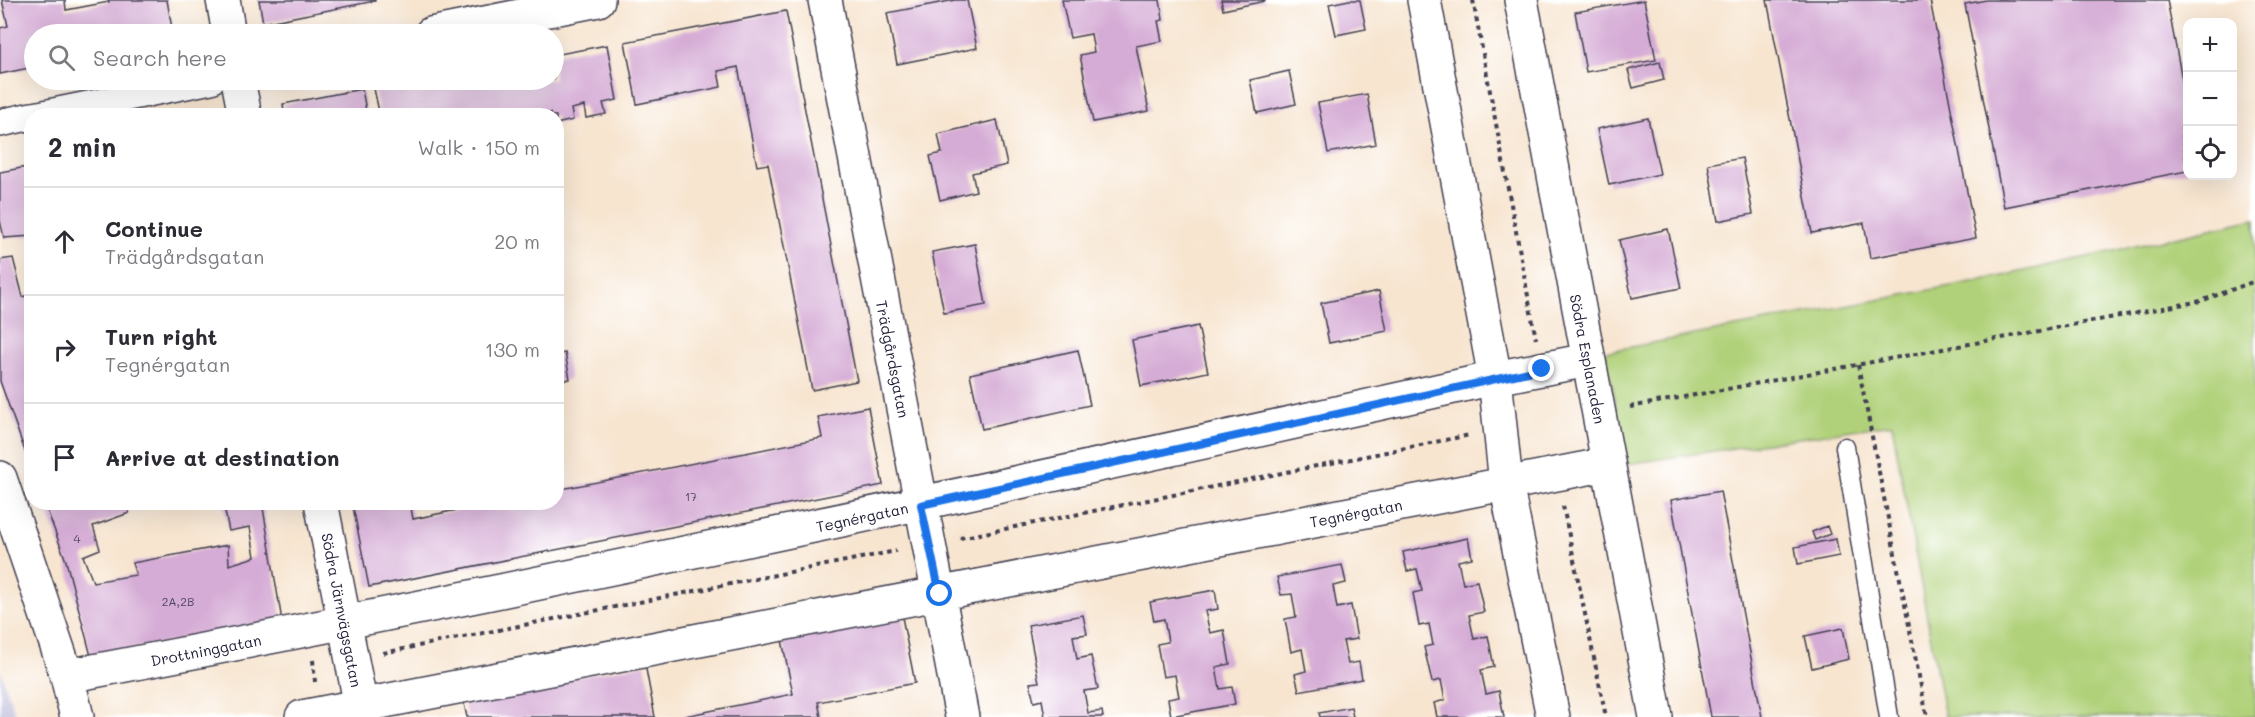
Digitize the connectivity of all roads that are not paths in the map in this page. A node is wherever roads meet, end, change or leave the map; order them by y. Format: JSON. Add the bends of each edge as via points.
{"nodes":[{"id":1,"x":223,"y":0,"type":"edge"},
{"id":2,"x":598,"y":0,"type":"edge"},
{"id":3,"x":825,"y":0,"type":"edge"},
{"id":4,"x":1424,"y":0,"type":"edge"},
{"id":5,"x":1521,"y":0,"type":"edge"},
{"id":6,"x":228,"y":24,"type":"edge"},
{"id":7,"x":480,"y":24,"type":"edge"},
{"id":8,"x":159,"y":90,"type":"edge"},
{"id":9,"x":240,"y":90,"type":"edge"},
{"id":10,"x":72,"y":108,"type":"edge"},
{"id":11,"x":243,"y":108,"type":"edge"},
{"id":12,"x":24,"y":118,"type":"edge"},
{"id":13,"x":0,"y":123,"type":"edge"},
{"id":14,"x":1588,"y":360,"type":"junction"},
{"id":15,"x":1495,"y":378,"type":"junction"},
{"id":16,"x":1845,"y":447,"type":"dead end"},
{"id":17,"x":1608,"y":464,"type":"junction"},
{"id":18,"x":0,"y":478,"type":"edge"},
{"id":19,"x":1506,"y":484,"type":"junction"},
{"id":20,"x":921,"y":505,"type":"junction"},
{"id":21,"x":323,"y":510,"type":"edge"},
{"id":22,"x":940,"y":594,"type":"junction"},
{"id":23,"x":345,"y":622,"type":"junction"},
{"id":24,"x":67,"y":676,"type":"junction"},
{"id":25,"x":362,"y":711,"type":"edge"},
{"id":26,"x":77,"y":717,"type":"edge"},
{"id":27,"x":303,"y":717,"type":"edge"},
{"id":28,"x":962,"y":717,"type":"edge"},
{"id":29,"x":1553,"y":717,"type":"edge"},
{"id":30,"x":1656,"y":717,"type":"edge"},
{"id":31,"x":1889,"y":717,"type":"edge"}],
"edges":[{"from":1,"to":6,"type":"street"},
{"from":2,"to":7,"type":"street"},
{"from":3,"to":20,"type":"street","name":"Trädgårdsgatan"},
{"from":4,"to":15,"type":"street"},
{"from":5,"to":14,"type":"street","name":"Södra Esplanaden"},
{"from":8,"to":10,"type":"street"},
{"from":9,"to":11,"type":"street"},
{"from":12,"to":13,"type":"street"},
{"from":14,"to":15,"type":"street","name":"Tegnérgatan"},
{"from":14,"to":17,"type":"street","name":"Södra Esplanaden"},
{"from":15,"to":19,"type":"street"},
{"from":15,"to":20,"type":"street","name":"Tegnérgatan"},
{"from":16,"to":31,"type":"lane"},
{"from":17,"to":19,"type":"street","name":"Tegnérgatan"},
{"from":17,"to":30,"type":"street","name":"Södra Esplanaden"},
{"from":18,"to":24,"type":"street"},
{"from":19,"to":22,"type":"street","name":"Tegnérgatan"},
{"from":19,"to":29,"type":"street"},
{"from":20,"to":22,"type":"street","name":"Trädgårdsgatan"},
{"from":20,"to":23,"type":"street","name":"Tegnérgatan"},
{"from":21,"to":23,"type":"street","name":"Södra Järnvägsgatan"},
{"from":22,"to":25,"type":"street","name":"Tegnérgatan"},
{"from":22,"to":28,"type":"street","name":"Trädgårdsgatan"},
{"from":23,"to":24,"type":"street","name":"Drottninggatan"},
{"from":23,"to":25,"type":"street","name":"Södra Järnvägsgatan"},
{"from":24,"to":26,"type":"street"},
{"from":25,"to":27,"type":"street"}]}
